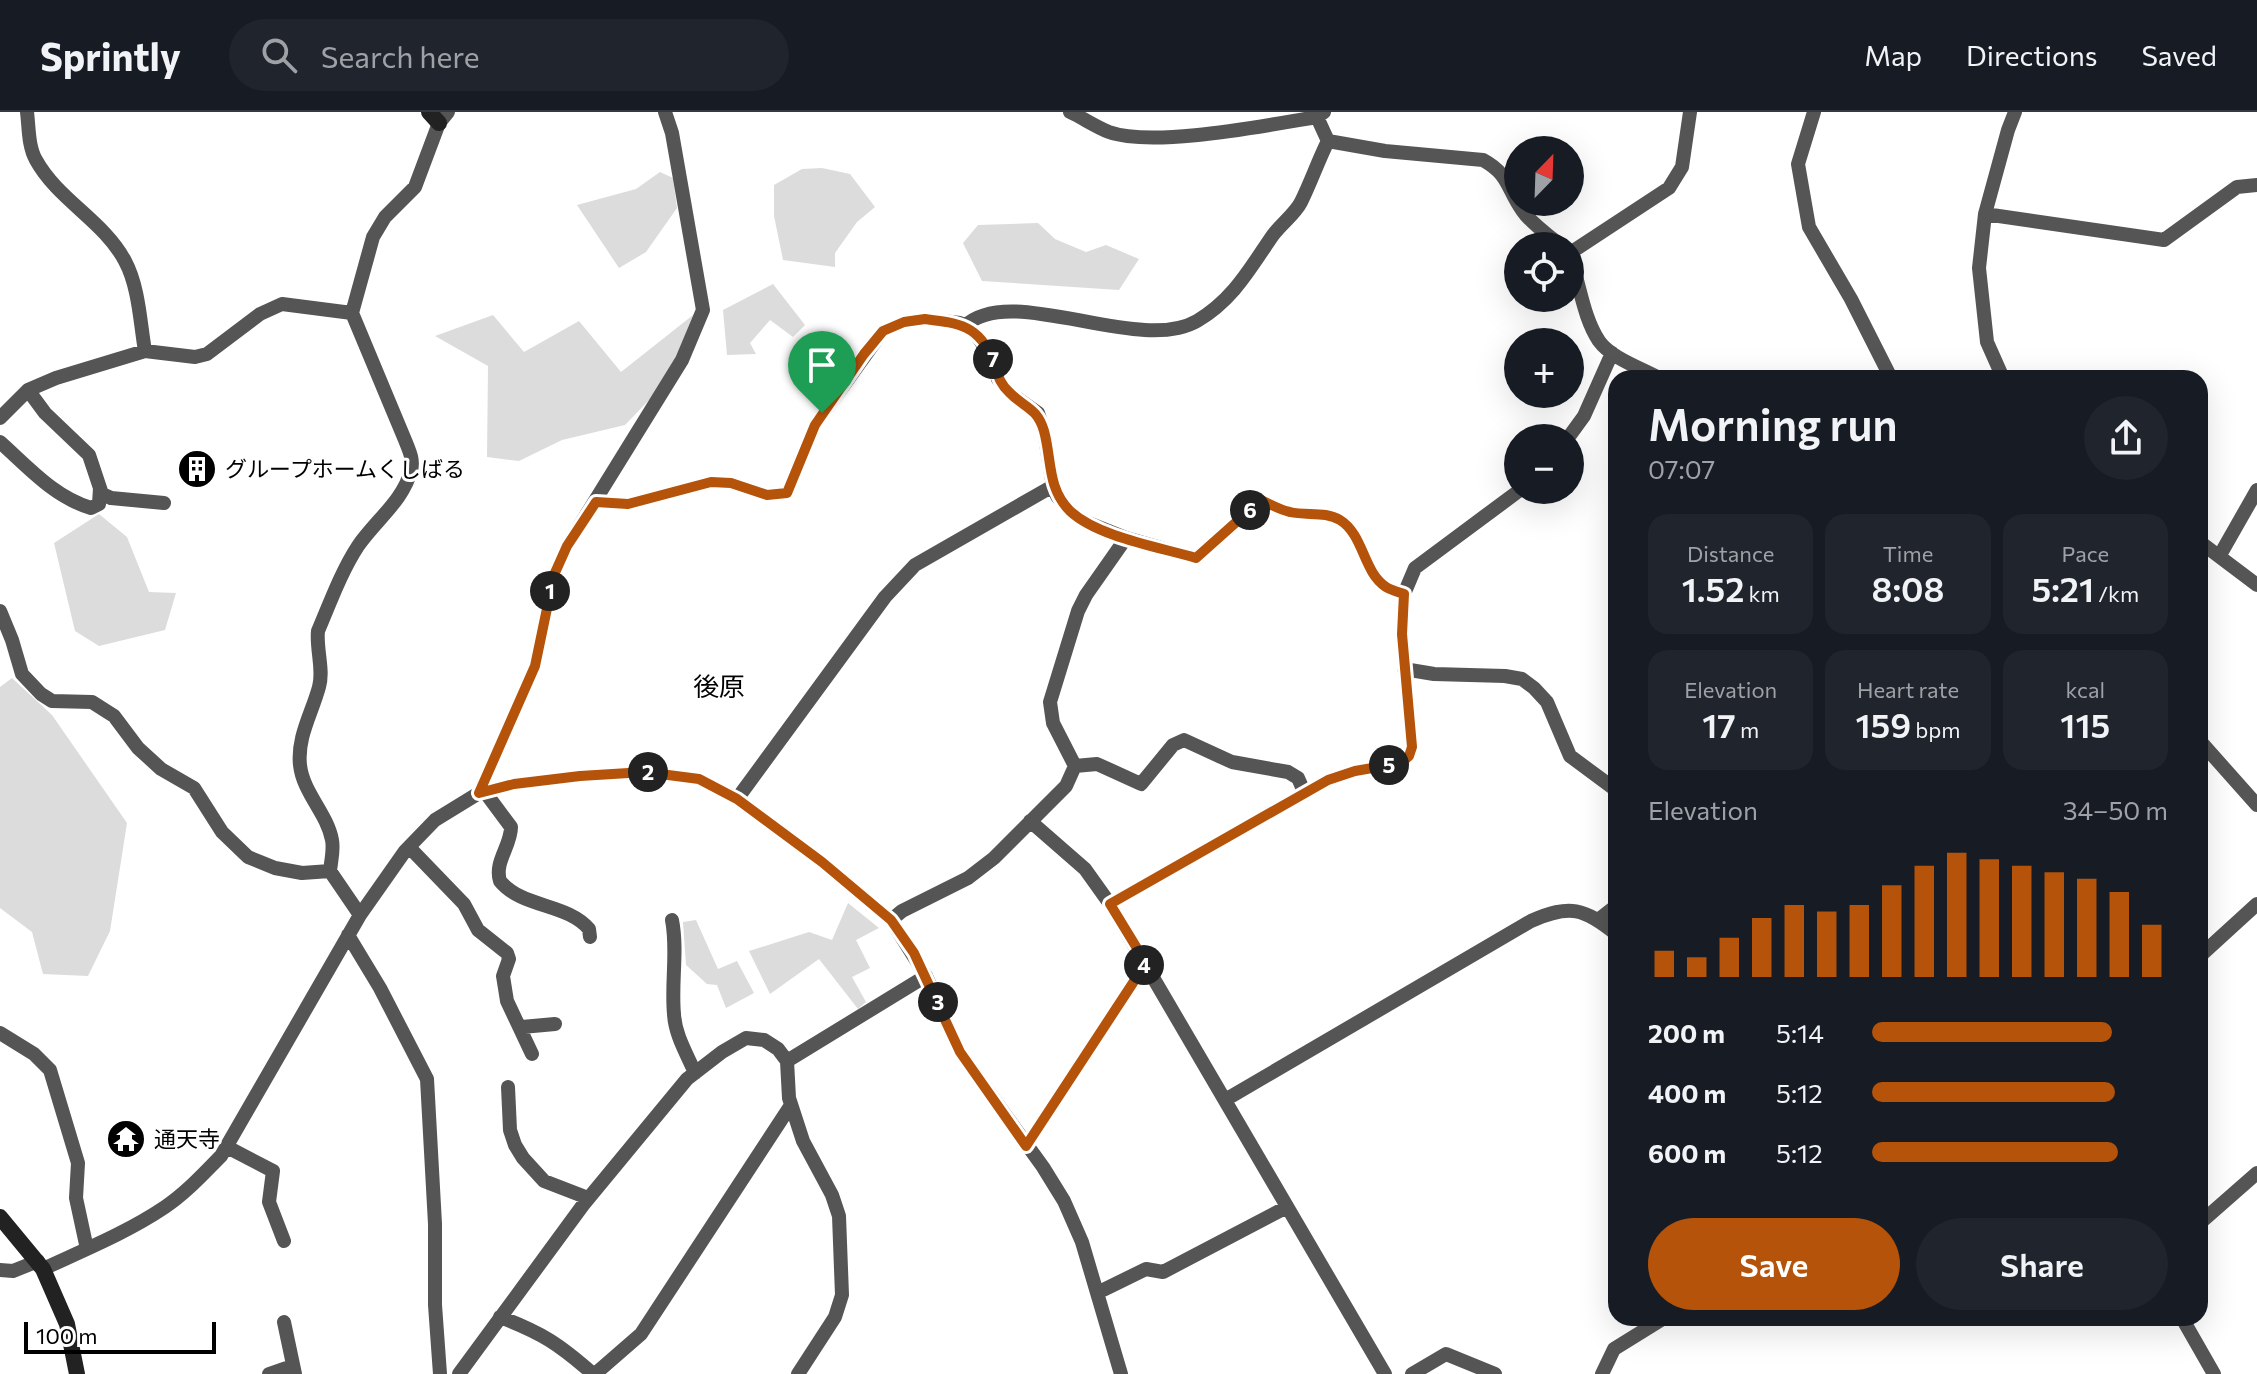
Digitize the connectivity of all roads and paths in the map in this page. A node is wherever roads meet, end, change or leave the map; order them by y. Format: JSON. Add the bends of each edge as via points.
{"nodes":[{"id":1,"x":27,"y":112,"type":"edge"},
{"id":2,"x":665,"y":112,"type":"edge"},
{"id":3,"x":1070,"y":112,"type":"edge"},
{"id":4,"x":1690,"y":112,"type":"edge"},
{"id":5,"x":1814,"y":112,"type":"edge"},
{"id":6,"x":2015,"y":112,"type":"edge"},
{"id":7,"x":1321,"y":114,"type":"edge"},
{"id":8,"x":439,"y":116,"type":"edge"},
{"id":9,"x":1328,"y":141,"type":"junction"},
{"id":10,"x":2257,"y":185,"type":"edge"},
{"id":11,"x":1985,"y":214,"type":"junction"},
{"id":12,"x":1544,"y":232,"type":"edge"},
{"id":13,"x":1584,"y":246,"type":"edge"},
{"id":14,"x":1584,"y":304,"type":"edge"},
{"id":15,"x":352,"y":313,"type":"junction"},
{"id":16,"x":965,"y":326,"type":"junction"},
{"id":17,"x":145,"y":351,"type":"junction"},
{"id":18,"x":1612,"y":353,"type":"junction"},
{"id":19,"x":1644,"y":370,"type":"edge"},
{"id":20,"x":1887,"y":370,"type":"edge"},
{"id":21,"x":1999,"y":370,"type":"edge"},
{"id":22,"x":28,"y":390,"type":"junction"},
{"id":23,"x":0,"y":418,"type":"edge"},
{"id":24,"x":1578,"y":424,"type":"edge"},
{"id":25,"x":0,"y":442,"type":"edge"},
{"id":26,"x":1053,"y":486,"type":"junction"},
{"id":27,"x":100,"y":488,"type":"junction"},
{"id":28,"x":2257,"y":490,"type":"edge"},
{"id":29,"x":596,"y":502,"type":"junction"},
{"id":30,"x":1504,"y":502,"type":"edge"},
{"id":31,"x":164,"y":503,"type":"dead end"},
{"id":32,"x":1126,"y":538,"type":"junction"},
{"id":33,"x":2208,"y":547,"type":"edge"},
{"id":34,"x":2220,"y":555,"type":"junction"},
{"id":35,"x":2257,"y":585,"type":"edge"},
{"id":36,"x":1404,"y":594,"type":"junction"},
{"id":37,"x":0,"y":611,"type":"edge"},
{"id":38,"x":1404,"y":669,"type":"junction"},
{"id":39,"x":2208,"y":750,"type":"edge"},
{"id":40,"x":1075,"y":766,"type":"junction"},
{"id":41,"x":1608,"y":784,"type":"edge"},
{"id":42,"x":482,"y":793,"type":"junction"},
{"id":43,"x":1305,"y":794,"type":"junction"},
{"id":44,"x":737,"y":799,"type":"junction"},
{"id":45,"x":2257,"y":805,"type":"edge"},
{"id":46,"x":1030,"y":821,"type":"junction"},
{"id":47,"x":409,"y":847,"type":"junction"},
{"id":48,"x":330,"y":871,"type":"junction"},
{"id":49,"x":1110,"y":904,"type":"junction"},
{"id":50,"x":2257,"y":904,"type":"edge"},
{"id":51,"x":1608,"y":912,"type":"edge"},
{"id":52,"x":360,"y":915,"type":"junction"},
{"id":53,"x":672,"y":920,"type":"dead end"},
{"id":54,"x":891,"y":920,"type":"junction"},
{"id":55,"x":1598,"y":920,"type":"junction"},
{"id":56,"x":1608,"y":928,"type":"edge"},
{"id":57,"x":348,"y":935,"type":"junction"},
{"id":58,"x":590,"y":937,"type":"dead end"},
{"id":59,"x":2208,"y":949,"type":"edge"},
{"id":60,"x":1146,"y":963,"type":"junction"},
{"id":61,"x":926,"y":976,"type":"junction"},
{"id":62,"x":555,"y":1024,"type":"dead end"},
{"id":63,"x":522,"y":1027,"type":"junction"},
{"id":64,"x":0,"y":1033,"type":"edge"},
{"id":65,"x":532,"y":1054,"type":"dead end"},
{"id":66,"x":787,"y":1061,"type":"junction"},
{"id":67,"x":695,"y":1073,"type":"junction"},
{"id":68,"x":508,"y":1087,"type":"dead end"},
{"id":69,"x":1225,"y":1100,"type":"junction"},
{"id":70,"x":791,"y":1105,"type":"junction"},
{"id":71,"x":1026,"y":1146,"type":"junction"},
{"id":72,"x":227,"y":1147,"type":"junction"},
{"id":73,"x":2257,"y":1173,"type":"edge"},
{"id":74,"x":588,"y":1198,"type":"junction"},
{"id":75,"x":1287,"y":1207,"type":"junction"},
{"id":76,"x":2208,"y":1216,"type":"edge"},
{"id":77,"x":0,"y":1217,"type":"edge"},
{"id":78,"x":284,"y":1241,"type":"dead end"},
{"id":79,"x":87,"y":1249,"type":"junction"},
{"id":80,"x":41,"y":1265,"type":"junction"},
{"id":81,"x":0,"y":1270,"type":"edge"},
{"id":82,"x":1097,"y":1293,"type":"junction"},
{"id":83,"x":500,"y":1317,"type":"junction"},
{"id":84,"x":284,"y":1322,"type":"dead end"},
{"id":85,"x":1651,"y":1326,"type":"edge"},
{"id":86,"x":2187,"y":1326,"type":"edge"},
{"id":87,"x":293,"y":1370,"type":"edge"},
{"id":88,"x":77,"y":1374,"type":"edge"},
{"id":89,"x":269,"y":1374,"type":"edge"},
{"id":90,"x":440,"y":1374,"type":"edge"},
{"id":91,"x":459,"y":1374,"type":"edge"},
{"id":92,"x":594,"y":1374,"type":"edge"},
{"id":93,"x":798,"y":1374,"type":"edge"},
{"id":94,"x":1121,"y":1374,"type":"edge"},
{"id":95,"x":1385,"y":1374,"type":"edge"},
{"id":96,"x":1412,"y":1374,"type":"edge"},
{"id":97,"x":1495,"y":1374,"type":"edge"},
{"id":98,"x":1602,"y":1374,"type":"edge"},
{"id":99,"x":2214,"y":1374,"type":"edge"}],
"edges":[{"from":1,"to":17,"type":"street","via":[[36,160],[125,261]]},
{"from":2,"to":29,"type":"street","via":[[703,310],[682,360]]},
{"from":3,"to":7,"type":"street","via":[[1110,133],[1152,138],[1247,129]]},
{"from":4,"to":13,"type":"street","via":[[1682,167],[1669,188]]},
{"from":5,"to":20,"type":"street","via":[[1798,164],[1809,227]]},
{"from":6,"to":11,"type":"street"},
{"from":7,"to":9,"type":"street"},
{"from":8,"to":15,"type":"street","via":[[415,187],[373,237]]},
{"from":9,"to":12,"type":"street","via":[[1483,160],[1507,179],[1521,209]]},
{"from":9,"to":16,"type":"street","via":[[1299,206],[1247,277],[1195,322],[1153,330],[1051,314],[996,313]]},
{"from":10,"to":11,"type":"street","via":[[2237,187],[2164,240]]},
{"from":11,"to":21,"type":"street","via":[[1979,268],[1987,342]]},
{"from":14,"to":18,"type":"street","via":[[1600,342]]},
{"from":15,"to":17,"type":"street","via":[[282,304],[207,354]]},
{"from":15,"to":48,"type":"street","via":[[412,470],[402,495],[357,549],[318,631],[320,686],[307,717],[300,766],[328,825],[333,844]]},
{"from":16,"to":26,"type":"street","via":[[993,359],[998,379],[1038,413]]},
{"from":16,"to":29,"type":"street","via":[[925,319],[883,331],[815,425],[787,493],[767,495],[711,482],[628,504]]},
{"from":17,"to":22,"type":"street"},
{"from":18,"to":19,"type":"street"},
{"from":18,"to":24,"type":"street"},
{"from":22,"to":23,"type":"street"},
{"from":22,"to":27,"type":"street","via":[[89,455]]},
{"from":25,"to":27,"type":"street","via":[[73,503],[91,508],[99,504]]},
{"from":26,"to":32,"type":"street","via":[[1072,513]]},
{"from":26,"to":44,"type":"street","via":[[915,565],[885,597]]},
{"from":27,"to":31,"type":"street","via":[[111,498]]},
{"from":28,"to":34,"type":"street"},
{"from":29,"to":42,"type":"street","via":[[554,575],[535,666]]},
{"from":30,"to":36,"type":"street","via":[[1415,568]]},
{"from":32,"to":36,"type":"street","via":[[1196,558],[1261,500],[1289,512],[1338,518],[1359,543],[1374,575]]},
{"from":32,"to":40,"type":"street","via":[[1078,611],[1050,702],[1053,723]]},
{"from":33,"to":34,"type":"street"},
{"from":34,"to":35,"type":"street"},
{"from":36,"to":38,"type":"street"},
{"from":37,"to":48,"type":"street","via":[[22,674],[41,694],[52,701],[92,702],[114,716],[161,769],[194,788],[222,832],[248,857],[302,873]]},
{"from":38,"to":41,"type":"street","via":[[1522,679],[1547,702],[1570,756]]},
{"from":38,"to":43,"type":"street","via":[[1409,756],[1401,763],[1328,780]]},
{"from":39,"to":45,"type":"street"},
{"from":40,"to":43,"type":"street","via":[[1097,764],[1141,784],[1173,745],[1184,740],[1232,762],[1288,772],[1298,778]]},
{"from":40,"to":46,"type":"street","via":[[1066,786]]},
{"from":42,"to":44,"type":"street","via":[[567,777],[645,772],[699,779]]},
{"from":42,"to":47,"type":"street","via":[[435,820]]},
{"from":42,"to":58,"type":"street","via":[[511,827],[499,865],[500,881],[516,894],[574,917],[589,929]]},
{"from":43,"to":49,"type":"street"},
{"from":44,"to":54,"type":"street"},
{"from":46,"to":49,"type":"street","via":[[1085,869]]},
{"from":46,"to":54,"type":"street","via":[[968,878]]},
{"from":47,"to":52,"type":"street"},
{"from":47,"to":63,"type":"street","via":[[464,904],[478,930],[507,953],[507,1001]]},
{"from":48,"to":52,"type":"street"},
{"from":49,"to":60,"type":"street"},
{"from":50,"to":59,"type":"street"},
{"from":51,"to":55,"type":"street"},
{"from":52,"to":57,"type":"street"},
{"from":53,"to":67,"type":"street","via":[[674,1016]]},
{"from":54,"to":61,"type":"street"},
{"from":55,"to":56,"type":"street"},
{"from":55,"to":69,"type":"street","via":[[1576,910],[1554,910],[1531,921]]},
{"from":57,"to":72,"type":"street"},
{"from":57,"to":90,"type":"street","via":[[427,1079]]},
{"from":60,"to":69,"type":"street"},
{"from":60,"to":71,"type":"street"},
{"from":61,"to":66,"type":"street"},
{"from":61,"to":71,"type":"street","via":[[960,1052]]},
{"from":62,"to":63,"type":"street"},
{"from":63,"to":65,"type":"street"},
{"from":64,"to":79,"type":"street","via":[[50,1070],[78,1163],[76,1198]]},
{"from":66,"to":67,"type":"street","via":[[764,1040],[746,1038]]},
{"from":66,"to":70,"type":"street"},
{"from":67,"to":74,"type":"street"},
{"from":68,"to":74,"type":"street","via":[[510,1130],[523,1158],[544,1181]]},
{"from":69,"to":75,"type":"street"},
{"from":70,"to":92,"type":"street","via":[[641,1334]]},
{"from":70,"to":93,"type":"street","via":[[839,1216],[842,1295],[835,1317]]},
{"from":71,"to":82,"type":"street","via":[[1064,1201]]},
{"from":72,"to":78,"type":"street","via":[[273,1171],[269,1202]]},
{"from":72,"to":79,"type":"street","via":[[200,1179],[165,1207]]},
{"from":73,"to":76,"type":"street"},
{"from":74,"to":83,"type":"street"},
{"from":75,"to":82,"type":"street","via":[[1163,1272],[1146,1269]]},
{"from":75,"to":95,"type":"street"},
{"from":77,"to":80,"type":"main road"},
{"from":79,"to":80,"type":"street"},
{"from":80,"to":81,"type":"street"},
{"from":80,"to":88,"type":"main road","via":[[65,1318]]},
{"from":82,"to":94,"type":"street"},
{"from":83,"to":91,"type":"street"},
{"from":83,"to":92,"type":"street","via":[[560,1345]]},
{"from":84,"to":87,"type":"street"},
{"from":85,"to":98,"type":"street","via":[[1614,1349]]},
{"from":86,"to":99,"type":"street"},
{"from":87,"to":89,"type":"street"},
{"from":96,"to":97,"type":"street","via":[[1446,1354]]}]}
